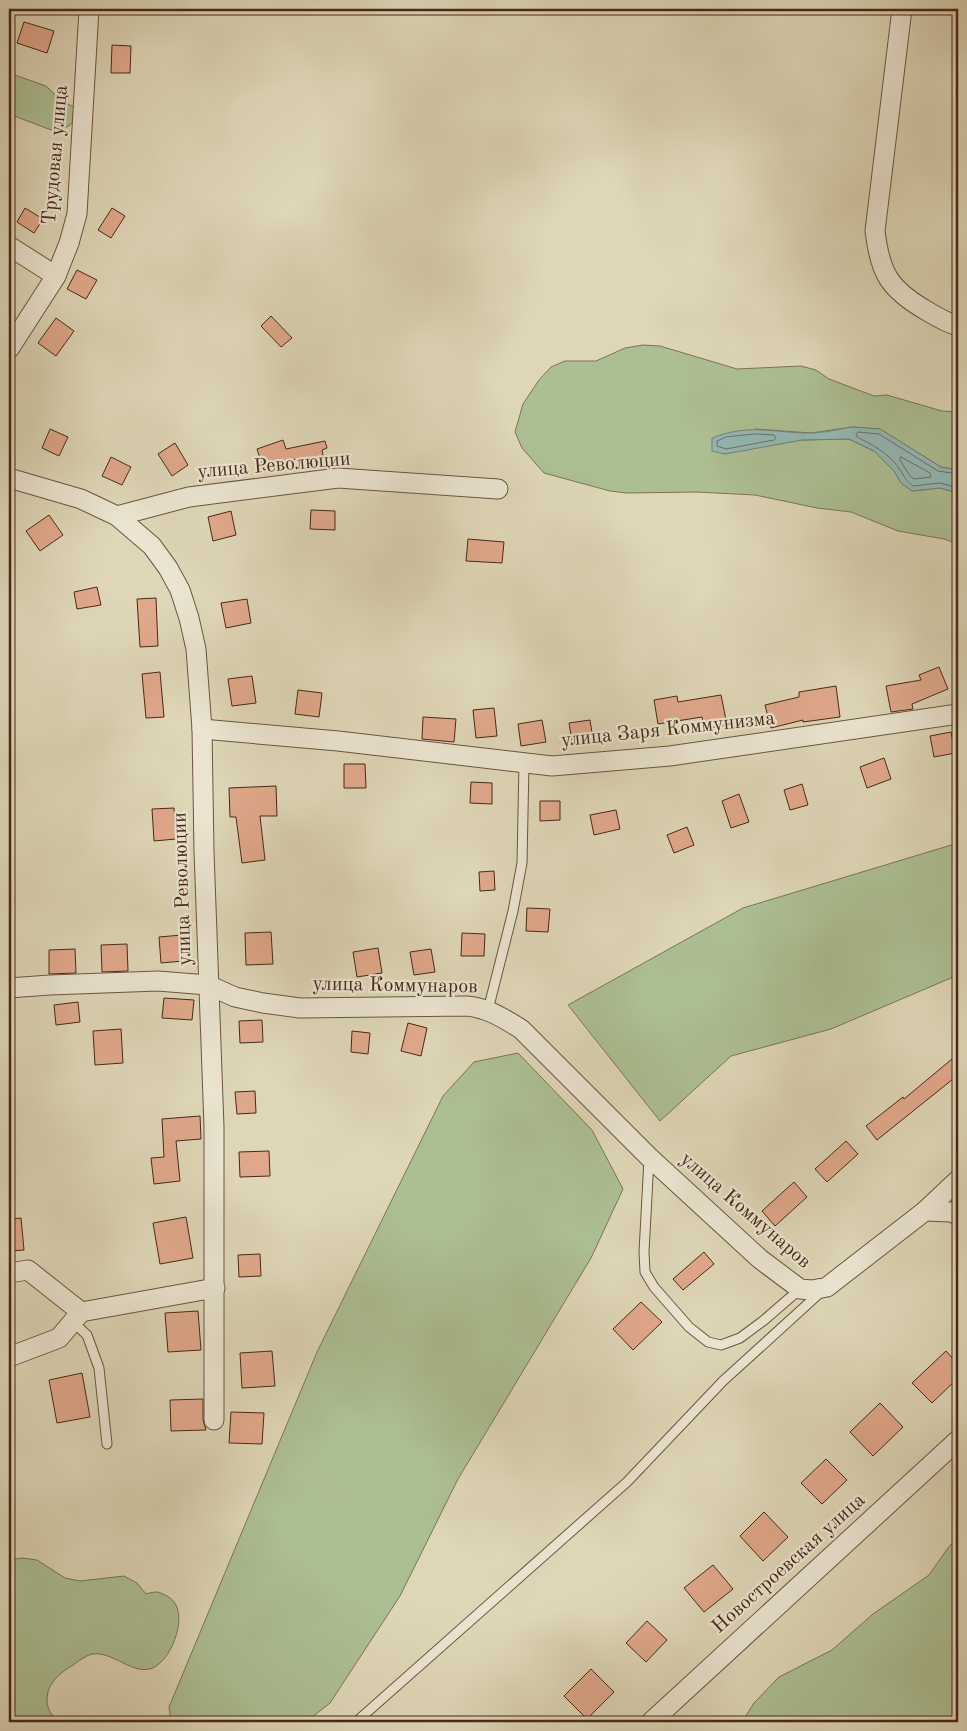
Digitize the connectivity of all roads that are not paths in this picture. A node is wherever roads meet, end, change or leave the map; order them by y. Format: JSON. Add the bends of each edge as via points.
{"nodes":[{"id":1,"x":89,"y":9,"type":"edge"},
{"id":2,"x":902,"y":9,"type":"edge"},
{"id":3,"x":9,"y":246,"type":"edge"},
{"id":4,"x":56,"y":276,"type":"junction"},
{"id":5,"x":958,"y":326,"type":"edge"},
{"id":6,"x":9,"y":349,"type":"edge"},
{"id":7,"x":9,"y":478,"type":"edge"},
{"id":8,"x":498,"y":489,"type":"dead end"},
{"id":9,"x":117,"y":516,"type":"junction"},
{"id":10,"x":958,"y":714,"type":"edge"},
{"id":11,"x":202,"y":729,"type":"junction"},
{"id":12,"x":524,"y":763,"type":"junction"},
{"id":13,"x":208,"y":985,"type":"junction"},
{"id":14,"x":9,"y":988,"type":"edge"},
{"id":15,"x":488,"y":1010,"type":"junction"},
{"id":16,"x":649,"y":1156,"type":"junction"},
{"id":17,"x":958,"y":1180,"type":"edge"},
{"id":18,"x":924,"y":1211,"type":"junction"},
{"id":19,"x":958,"y":1215,"type":"edge"},
{"id":20,"x":9,"y":1272,"type":"edge"},
{"id":21,"x":827,"y":1287,"type":"junction"},
{"id":22,"x":215,"y":1288,"type":"junction"},
{"id":23,"x":800,"y":1289,"type":"junction"},
{"id":24,"x":77,"y":1317,"type":"junction"},
{"id":25,"x":9,"y":1357,"type":"edge"},
{"id":26,"x":214,"y":1420,"type":"dead end"},
{"id":27,"x":958,"y":1440,"type":"edge"},
{"id":28,"x":107,"y":1444,"type":"dead end"},
{"id":29,"x":356,"y":1722,"type":"edge"},
{"id":30,"x":651,"y":1722,"type":"edge"}],
"edges":[{"from":1,"to":4,"type":"street","name":"Трудовая улица","via":[[77,214]]},
{"from":2,"to":5,"type":"street","via":[[875,230],[878,254],[885,274],[909,301]]},
{"from":3,"to":4,"type":"street"},
{"from":4,"to":6,"type":"street","name":"Трудовая улица"},
{"from":7,"to":9,"type":"street","name":"улица Революции","via":[[81,499]]},
{"from":8,"to":9,"type":"street","name":"улица Революции","via":[[338,478],[189,496]]},
{"from":9,"to":11,"type":"street","name":"улица Революции","via":[[152,546],[180,590],[196,649]]},
{"from":10,"to":12,"type":"street","name":"улица Заря Коммунизма","via":[[670,756],[552,766]]},
{"from":11,"to":12,"type":"street","name":"улица Заря Коммунизма"},
{"from":11,"to":13,"type":"street","name":"улица Революции"},
{"from":12,"to":15,"type":"lane","via":[[522,863]]},
{"from":13,"to":14,"type":"street","name":"улица Коммунаров","via":[[158,981]]},
{"from":13,"to":15,"type":"street","name":"улица Коммунаров","via":[[235,997],[300,1008],[467,1006]]},
{"from":13,"to":22,"type":"street","name":"улица Революции","via":[[214,1127]]},
{"from":15,"to":16,"type":"street","name":"улица Коммунаров","via":[[521,1029]]},
{"from":16,"to":23,"type":"street","name":"улица Коммунаров","via":[[760,1259]]},
{"from":16,"to":23,"type":"lane","via":[[645,1272],[689,1327],[708,1342],[721,1345],[740,1338]]},
{"from":17,"to":18,"type":"street"},
{"from":18,"to":19,"type":"street"},
{"from":18,"to":21,"type":"street"},
{"from":20,"to":24,"type":"street","via":[[28,1270]]},
{"from":21,"to":23,"type":"street","name":"улица Коммунаров"},
{"from":21,"to":29,"type":"lane","via":[[723,1381],[627,1482]]},
{"from":22,"to":24,"type":"street"},
{"from":22,"to":26,"type":"street","name":"улица Революции"},
{"from":24,"to":25,"type":"street","via":[[59,1338]]},
{"from":24,"to":28,"type":"lane","via":[[99,1368]]},
{"from":27,"to":30,"type":"street","name":"Новостроевская улица"}]}
